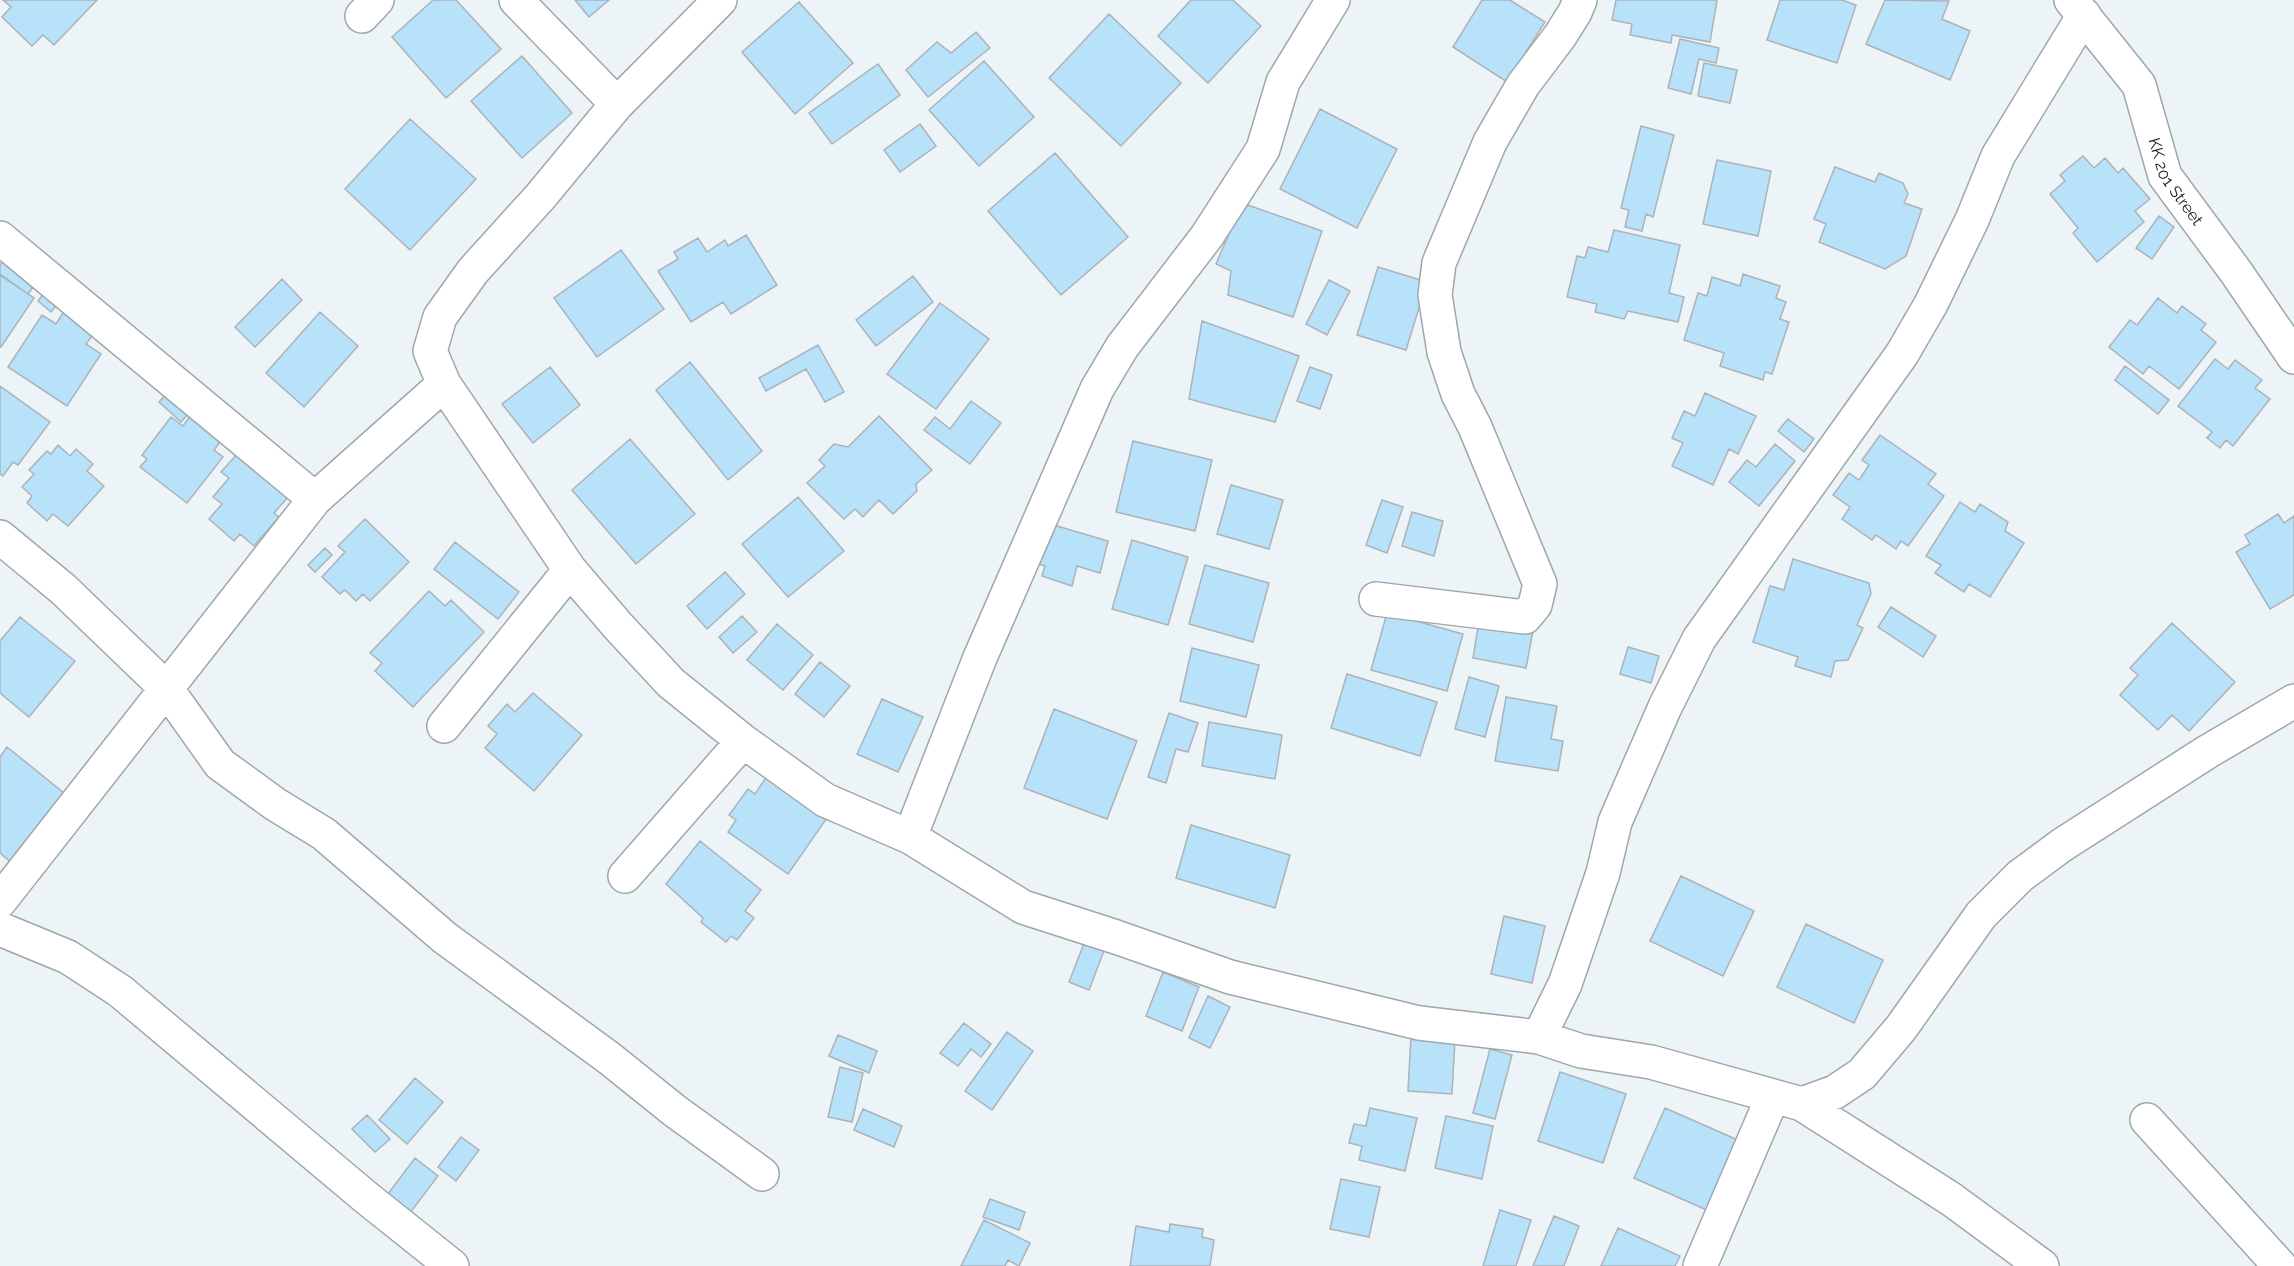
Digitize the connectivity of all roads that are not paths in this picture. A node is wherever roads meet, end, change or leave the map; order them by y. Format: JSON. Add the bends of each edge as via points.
{"nodes":[{"id":1,"x":516,"y":0,"type":"edge"},
{"id":2,"x":1333,"y":0,"type":"edge"},
{"id":3,"x":1580,"y":0,"type":"edge"},
{"id":4,"x":716,"y":2,"type":"edge"},
{"id":5,"x":2078,"y":7,"type":"edge"},
{"id":6,"x":617,"y":104,"type":"junction"},
{"id":7,"x":0,"y":238,"type":"edge"},
{"id":8,"x":2294,"y":357,"type":"edge"},
{"id":9,"x":444,"y":384,"type":"junction"},
{"id":10,"x":315,"y":499,"type":"junction"},
{"id":11,"x":0,"y":537,"type":"edge"},
{"id":12,"x":570,"y":570,"type":"junction"},
{"id":13,"x":1376,"y":599,"type":"dead end"},
{"id":14,"x":166,"y":688,"type":"junction"},
{"id":15,"x":2294,"y":701,"type":"edge"},
{"id":16,"x":444,"y":726,"type":"dead end"},
{"id":17,"x":743,"y":741,"type":"junction"},
{"id":18,"x":910,"y":837,"type":"junction"},
{"id":19,"x":625,"y":876,"type":"dead end"},
{"id":20,"x":1,"y":897,"type":"edge"},
{"id":21,"x":0,"y":929,"type":"edge"},
{"id":22,"x":1539,"y":1037,"type":"junction"},
{"id":23,"x":1787,"y":1100,"type":"junction"},
{"id":24,"x":2147,"y":1120,"type":"dead end"},
{"id":25,"x":762,"y":1174,"type":"dead end"},
{"id":26,"x":452,"y":1266,"type":"edge"},
{"id":27,"x":1700,"y":1266,"type":"edge"},
{"id":28,"x":2042,"y":1266,"type":"edge"},
{"id":29,"x":2280,"y":1266,"type":"edge"}],
"edges":[{"from":1,"to":6,"type":"street"},
{"from":2,"to":18,"type":"street","via":[[1283,82],[1263,149],[1207,236],[1122,347],[1097,389],[979,660]]},
{"from":3,"to":13,"type":"street","via":[[1490,142],[1439,263],[1435,295],[1444,352],[1458,394],[1540,585],[1535,605],[1526,617]]},
{"from":4,"to":6,"type":"street"},
{"from":5,"to":8,"type":"street","name":"KK 201 Street","via":[[2139,85],[2166,176]]},
{"from":5,"to":22,"type":"street","via":[[1998,156],[1972,220],[1902,354],[1699,639],[1615,822],[1603,873],[1565,984]]},
{"from":6,"to":9,"type":"street","via":[[473,270],[440,317],[430,351]]},
{"from":7,"to":10,"type":"street"},
{"from":9,"to":10,"type":"street"},
{"from":9,"to":12,"type":"street"},
{"from":10,"to":14,"type":"street"},
{"from":11,"to":14,"type":"street","via":[[63,589]]},
{"from":12,"to":16,"type":"street"},
{"from":12,"to":17,"type":"street","via":[[671,683]]},
{"from":14,"to":20,"type":"street"},
{"from":14,"to":25,"type":"street","via":[[220,764],[324,834],[445,938]]},
{"from":15,"to":23,"type":"street","via":[[2207,752],[2020,876],[1981,915],[1901,1028],[1862,1074],[1835,1092]]},
{"from":17,"to":18,"type":"street","via":[[825,800]]},
{"from":17,"to":19,"type":"street"},
{"from":18,"to":22,"type":"street","via":[[1023,907],[1230,977],[1419,1023]]},
{"from":21,"to":26,"type":"street","via":[[68,957],[120,991]]},
{"from":22,"to":23,"type":"street","via":[[1581,1051],[1651,1062]]},
{"from":23,"to":27,"type":"street"},
{"from":23,"to":28,"type":"street","via":[[1951,1199]]},
{"from":24,"to":29,"type":"street"}]}
